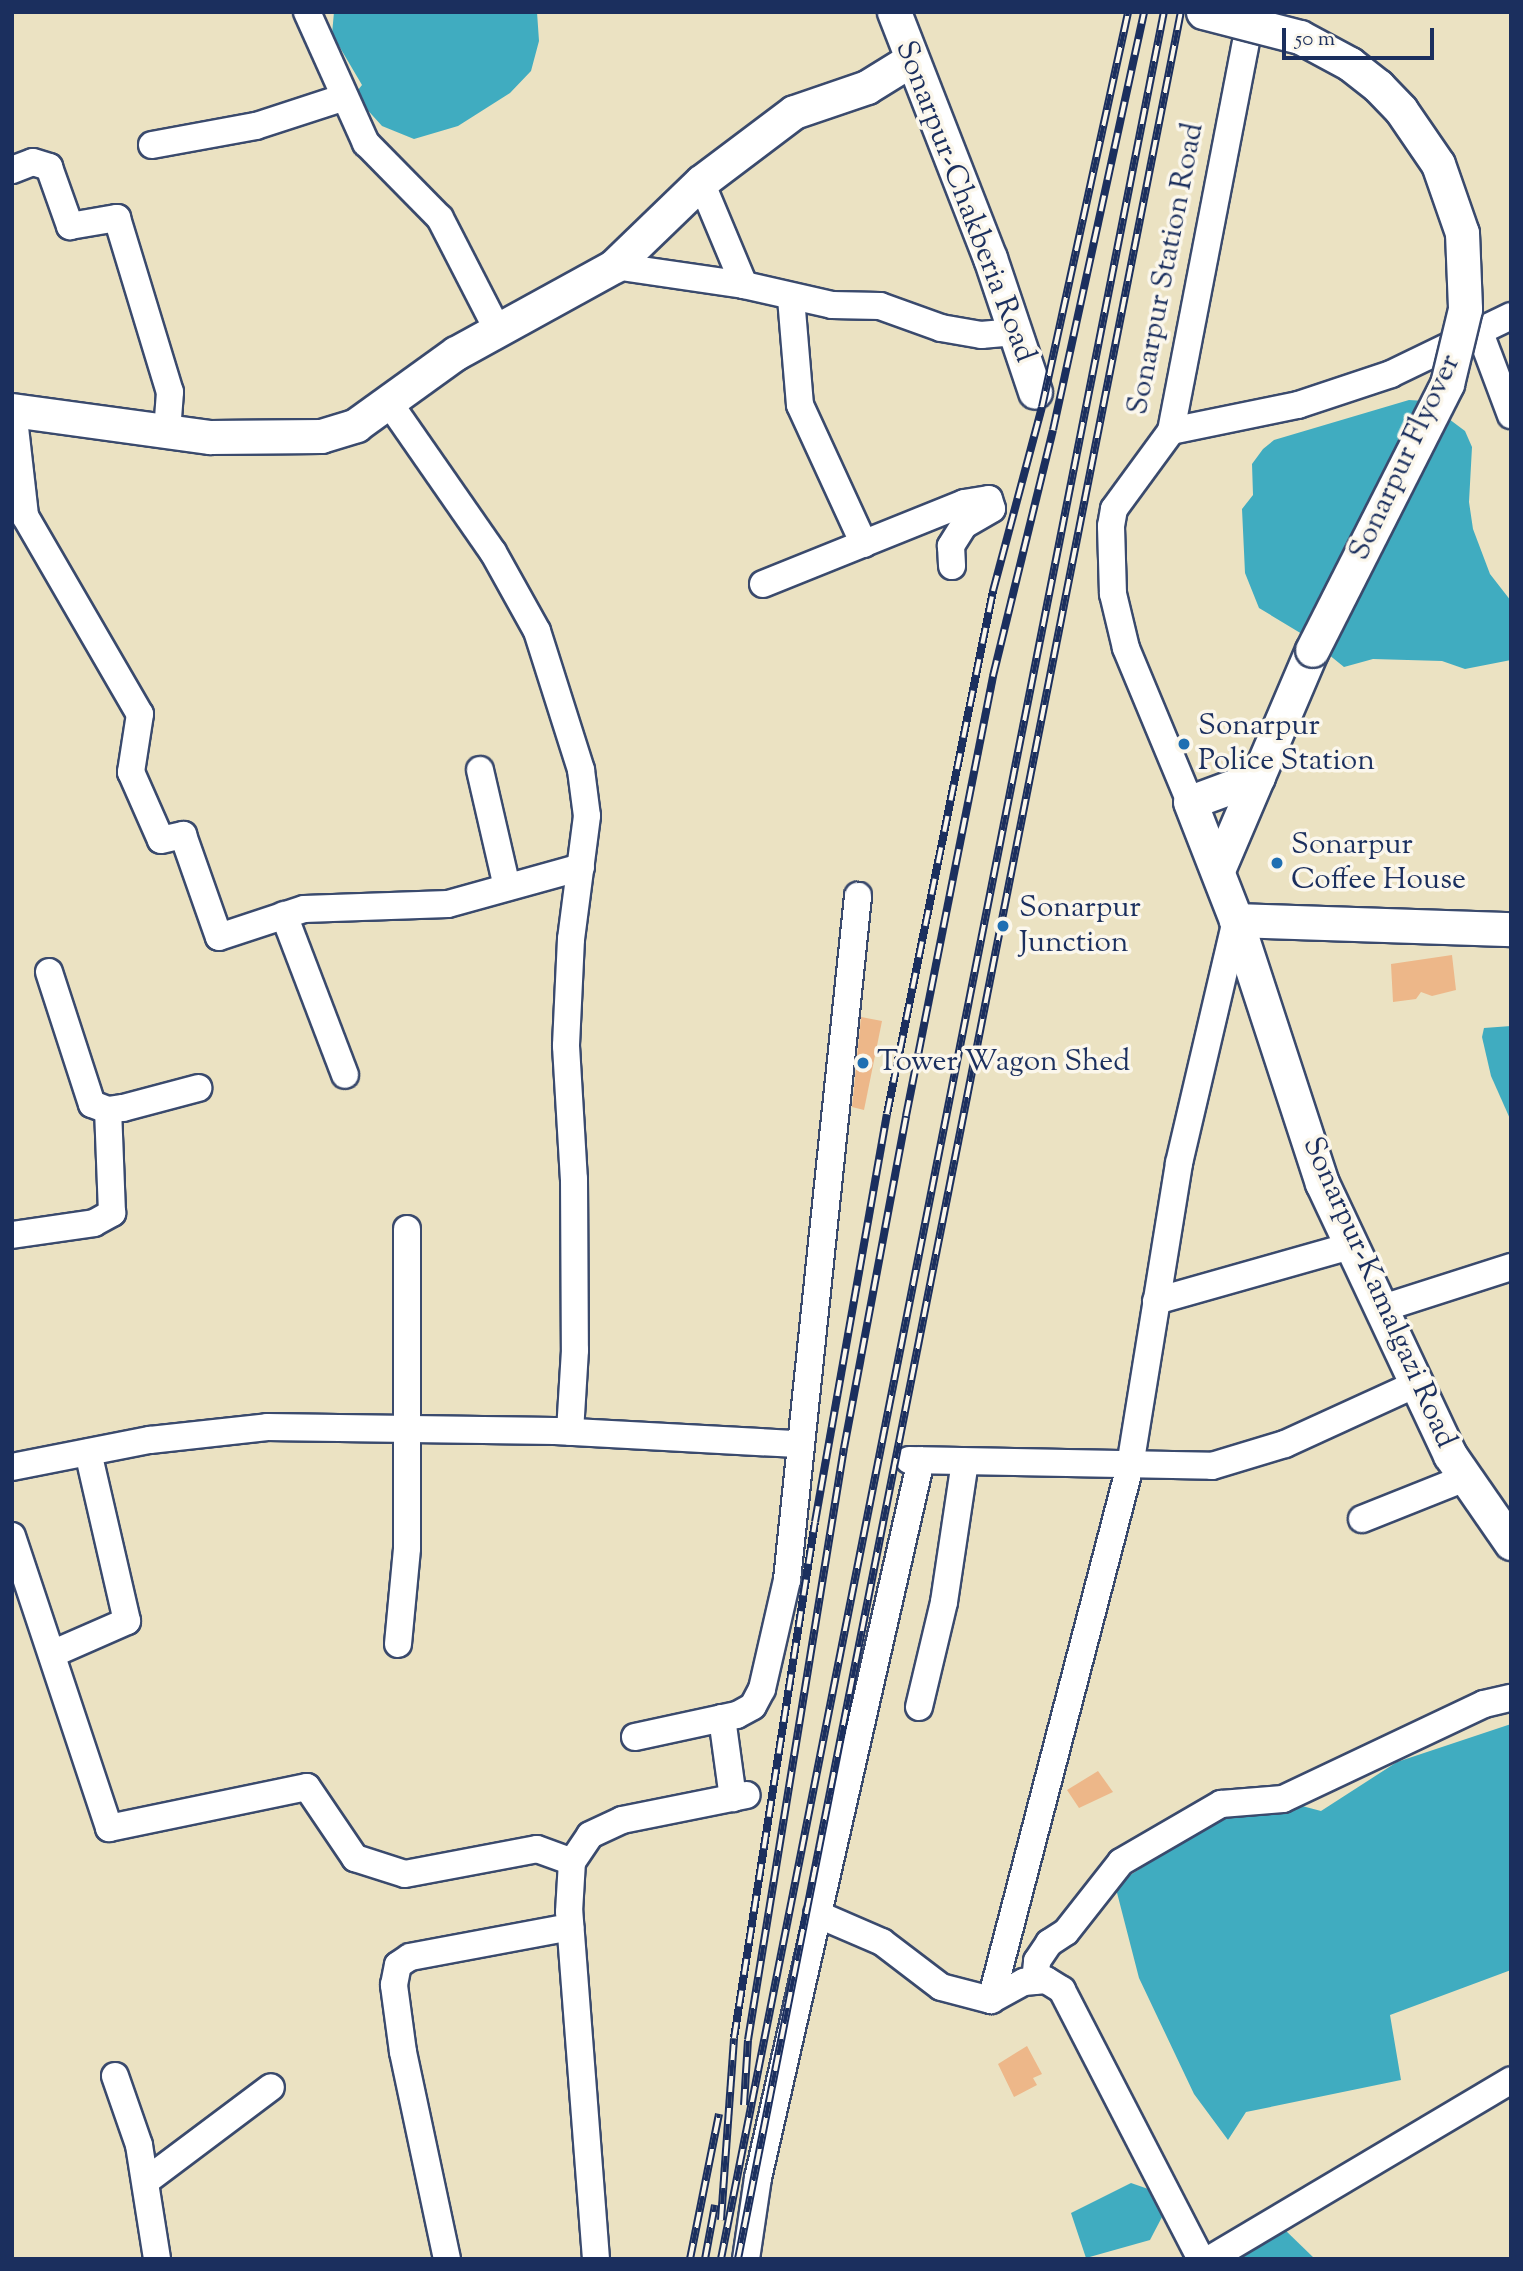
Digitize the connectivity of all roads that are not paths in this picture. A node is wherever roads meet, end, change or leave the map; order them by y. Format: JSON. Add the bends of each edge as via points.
{"nodes":[{"id":1,"x":307,"y":12,"type":"edge"},
{"id":2,"x":894,"y":12,"type":"edge"},
{"id":3,"x":1203,"y":12,"type":"edge"},
{"id":4,"x":1252,"y":12,"type":"edge"},
{"id":5,"x":909,"y":61,"type":"junction"},
{"id":6,"x":342,"y":98,"type":"junction"},
{"id":7,"x":152,"y":145,"type":"dead end"},
{"id":8,"x":12,"y":170,"type":"edge"},
{"id":9,"x":701,"y":181,"type":"junction"},
{"id":10,"x":614,"y":266,"type":"junction"},
{"id":11,"x":744,"y":285,"type":"junction"},
{"id":12,"x":791,"y":298,"type":"junction"},
{"id":13,"x":1511,"y":316,"type":"edge"},
{"id":14,"x":1479,"y":330,"type":"junction"},
{"id":15,"x":498,"y":331,"type":"junction"},
{"id":16,"x":1015,"y":332,"type":"junction"},
{"id":17,"x":1035,"y":392,"type":"dead end"},
{"id":18,"x":390,"y":404,"type":"junction"},
{"id":19,"x":13,"y":410,"type":"edge"},
{"id":20,"x":1511,"y":415,"type":"edge"},
{"id":21,"x":1171,"y":431,"type":"junction"},
{"id":22,"x":167,"y":432,"type":"junction"},
{"id":23,"x":864,"y":544,"type":"junction"},
{"id":24,"x":952,"y":566,"type":"dead end"},
{"id":25,"x":763,"y":584,"type":"dead end"},
{"id":26,"x":480,"y":769,"type":"dead end"},
{"id":27,"x":1258,"y":777,"type":"junction"},
{"id":28,"x":1190,"y":802,"type":"junction"},
{"id":29,"x":580,"y":867,"type":"junction"},
{"id":30,"x":1218,"y":870,"type":"junction"},
{"id":31,"x":507,"y":887,"type":"junction"},
{"id":32,"x":858,"y":895,"type":"dead end"},
{"id":33,"x":284,"y":915,"type":"junction"},
{"id":34,"x":1236,"y":920,"type":"junction"},
{"id":35,"x":1511,"y":929,"type":"edge"},
{"id":36,"x":49,"y":972,"type":"dead end"},
{"id":37,"x":345,"y":1075,"type":"dead end"},
{"id":38,"x":198,"y":1088,"type":"dead end"},
{"id":39,"x":108,"y":1110,"type":"junction"},
{"id":40,"x":407,"y":1229,"type":"dead end"},
{"id":41,"x":12,"y":1235,"type":"edge"},
{"id":42,"x":1350,"y":1246,"type":"junction"},
{"id":43,"x":1511,"y":1267,"type":"edge"},
{"id":44,"x":1156,"y":1301,"type":"junction"},
{"id":45,"x":1380,"y":1309,"type":"junction"},
{"id":46,"x":1414,"y":1385,"type":"junction"},
{"id":47,"x":405,"y":1430,"type":"junction"},
{"id":48,"x":570,"y":1432,"type":"junction"},
{"id":49,"x":798,"y":1444,"type":"junction"},
{"id":50,"x":88,"y":1452,"type":"junction"},
{"id":51,"x":965,"y":1462,"type":"junction"},
{"id":52,"x":1130,"y":1466,"type":"junction"},
{"id":53,"x":12,"y":1467,"type":"edge"},
{"id":54,"x":1465,"y":1478,"type":"junction"},
{"id":55,"x":1362,"y":1519,"type":"dead end"},
{"id":56,"x":12,"y":1536,"type":"edge"},
{"id":57,"x":1511,"y":1543,"type":"edge"},
{"id":58,"x":398,"y":1644,"type":"dead end"},
{"id":59,"x":52,"y":1654,"type":"junction"},
{"id":60,"x":1511,"y":1698,"type":"edge"},
{"id":61,"x":919,"y":1707,"type":"dead end"},
{"id":62,"x":722,"y":1718,"type":"junction"},
{"id":63,"x":635,"y":1737,"type":"dead end"},
{"id":64,"x":572,"y":1862,"type":"junction"},
{"id":65,"x":817,"y":1914,"type":"junction"},
{"id":66,"x":570,"y":1927,"type":"junction"},
{"id":67,"x":1035,"y":1981,"type":"junction"},
{"id":68,"x":991,"y":2000,"type":"junction"},
{"id":69,"x":115,"y":2076,"type":"dead end"},
{"id":70,"x":1511,"y":2080,"type":"edge"},
{"id":71,"x":271,"y":2087,"type":"dead end"},
{"id":72,"x":146,"y":2181,"type":"junction"},
{"id":73,"x":157,"y":2259,"type":"edge"},
{"id":74,"x":447,"y":2259,"type":"edge"},
{"id":75,"x":596,"y":2259,"type":"edge"},
{"id":76,"x":746,"y":2259,"type":"edge"},
{"id":77,"x":1201,"y":2259,"type":"edge"},
{"id":78,"x":1210,"y":2259,"type":"edge"}],
"edges":[{"from":1,"to":6,"type":"street"},
{"from":2,"to":5,"type":"main road","name":"Sonarpur-Chakberia Road"},
{"from":3,"to":27,"type":"main road","name":"Sonarpur Flyover","bridge":true,"via":[[1300,37],[1350,64],[1378,86],[1401,110],[1438,164],[1462,233],[1465,309],[1447,384],[1312,650]]},
{"from":4,"to":21,"type":"street","name":"Sonarpur Station Road"},
{"from":5,"to":9,"type":"main road","via":[[867,87],[794,113]]},
{"from":5,"to":16,"type":"main road","name":"Sonarpur-Chakberia Road","via":[[990,258]]},
{"from":6,"to":7,"type":"street","via":[[256,126]]},
{"from":6,"to":15,"type":"street","via":[[366,143],[440,218]]},
{"from":8,"to":22,"type":"street","via":[[33,162],[49,167],[70,226],[117,218],[170,392]]},
{"from":9,"to":10,"type":"main road"},
{"from":9,"to":11,"type":"street"},
{"from":10,"to":11,"type":"street"},
{"from":10,"to":15,"type":"main road"},
{"from":11,"to":12,"type":"street"},
{"from":12,"to":16,"type":"street","via":[[880,306],[940,328],[981,335]]},
{"from":12,"to":23,"type":"street","via":[[800,405]]},
{"from":13,"to":14,"type":"street"},
{"from":14,"to":20,"type":"street"},
{"from":14,"to":21,"type":"street","via":[[1391,374],[1298,405]]},
{"from":15,"to":18,"type":"main road","via":[[456,353]]},
{"from":16,"to":17,"type":"main road","name":"Sonarpur-Chakberia Road"},
{"from":18,"to":22,"type":"main road","via":[[356,425],[321,436],[210,437]]},
{"from":18,"to":29,"type":"street","via":[[493,552],[537,631],[581,770],[587,816]]},
{"from":19,"to":22,"type":"main road"},
{"from":19,"to":33,"type":"street","via":[[25,516],[140,714],[131,772],[160,840],[183,835],[219,937]]},
{"from":21,"to":28,"type":"street","name":"Sonarpur Station Road","via":[[1114,509],[1110,554],[1113,594],[1126,648]]},
{"from":23,"to":24,"type":"street","via":[[964,503],[989,499],[992,509],[964,525],[951,547]]},
{"from":23,"to":25,"type":"street"},
{"from":26,"to":31,"type":"street"},
{"from":27,"to":28,"type":"main road"},
{"from":27,"to":30,"type":"main road","name":"Sonarpur Flyover"},
{"from":28,"to":30,"type":"main road"},
{"from":29,"to":31,"type":"street"},
{"from":29,"to":48,"type":"street","via":[[566,1046],[574,1192],[575,1350]]},
{"from":30,"to":34,"type":"main road","name":"Sonarpur-Kamalgazi Road"},
{"from":31,"to":33,"type":"street","via":[[448,904],[333,905]]},
{"from":32,"to":49,"type":"street"},
{"from":33,"to":37,"type":"street"},
{"from":34,"to":35,"type":"main road"},
{"from":34,"to":42,"type":"main road","name":"Sonarpur-Kamalgazi Road","via":[[1322,1183]]},
{"from":34,"to":44,"type":"street","via":[[1179,1163]]},
{"from":36,"to":39,"type":"street","via":[[84,1091],[92,1104]]},
{"from":38,"to":39,"type":"street"},
{"from":39,"to":41,"type":"street","via":[[112,1213],[94,1223]]},
{"from":40,"to":47,"type":"street"},
{"from":42,"to":44,"type":"street"},
{"from":42,"to":45,"type":"main road","name":"Sonarpur-Kamalgazi Road"},
{"from":43,"to":45,"type":"street"},
{"from":44,"to":52,"type":"street"},
{"from":45,"to":46,"type":"main road","name":"Sonarpur-Kamalgazi Road"},
{"from":46,"to":52,"type":"street","via":[[1285,1444],[1225,1463]]},
{"from":46,"to":54,"type":"main road","name":"Sonarpur-Kamalgazi Road"},
{"from":47,"to":48,"type":"street"},
{"from":47,"to":50,"type":"street","via":[[267,1427]]},
{"from":47,"to":58,"type":"street","via":[[407,1548]]},
{"from":48,"to":49,"type":"street"},
{"from":49,"to":62,"type":"street","via":[[787,1580],[762,1689],[753,1706]]},
{"from":50,"to":53,"type":"street"},
{"from":50,"to":59,"type":"street","via":[[127,1621]]},
{"from":51,"to":52,"type":"street"},
{"from":51,"to":61,"type":"street","via":[[944,1602]]},
{"from":51,"to":65,"type":"street","via":[[915,1460]]},
{"from":52,"to":68,"type":"street"},
{"from":54,"to":55,"type":"street"},
{"from":54,"to":57,"type":"main road","name":"Sonarpur-Kamalgazi Road"},
{"from":56,"to":59,"type":"street"},
{"from":59,"to":64,"type":"street","via":[[109,1828],[307,1787],[355,1858],[405,1874],[537,1849]]},
{"from":60,"to":67,"type":"street","via":[[1484,1703],[1283,1799],[1221,1804],[1121,1862],[1066,1932],[1049,1943],[1037,1961]]},
{"from":62,"to":63,"type":"street"},
{"from":62,"to":64,"type":"street","via":[[740,1796],[622,1820],[590,1835]]},
{"from":64,"to":66,"type":"street"},
{"from":65,"to":68,"type":"street","via":[[882,1942],[941,1987]]},
{"from":65,"to":76,"type":"street","via":[[758,2178]]},
{"from":66,"to":74,"type":"street","via":[[410,1957],[398,1965],[394,1985],[403,2052]]},
{"from":66,"to":75,"type":"street"},
{"from":67,"to":68,"type":"street"},
{"from":67,"to":77,"type":"street","via":[[1046,1980],[1062,1990]]},
{"from":69,"to":72,"type":"street"},
{"from":70,"to":78,"type":"street"},
{"from":71,"to":72,"type":"street"},
{"from":72,"to":73,"type":"street"}]}
